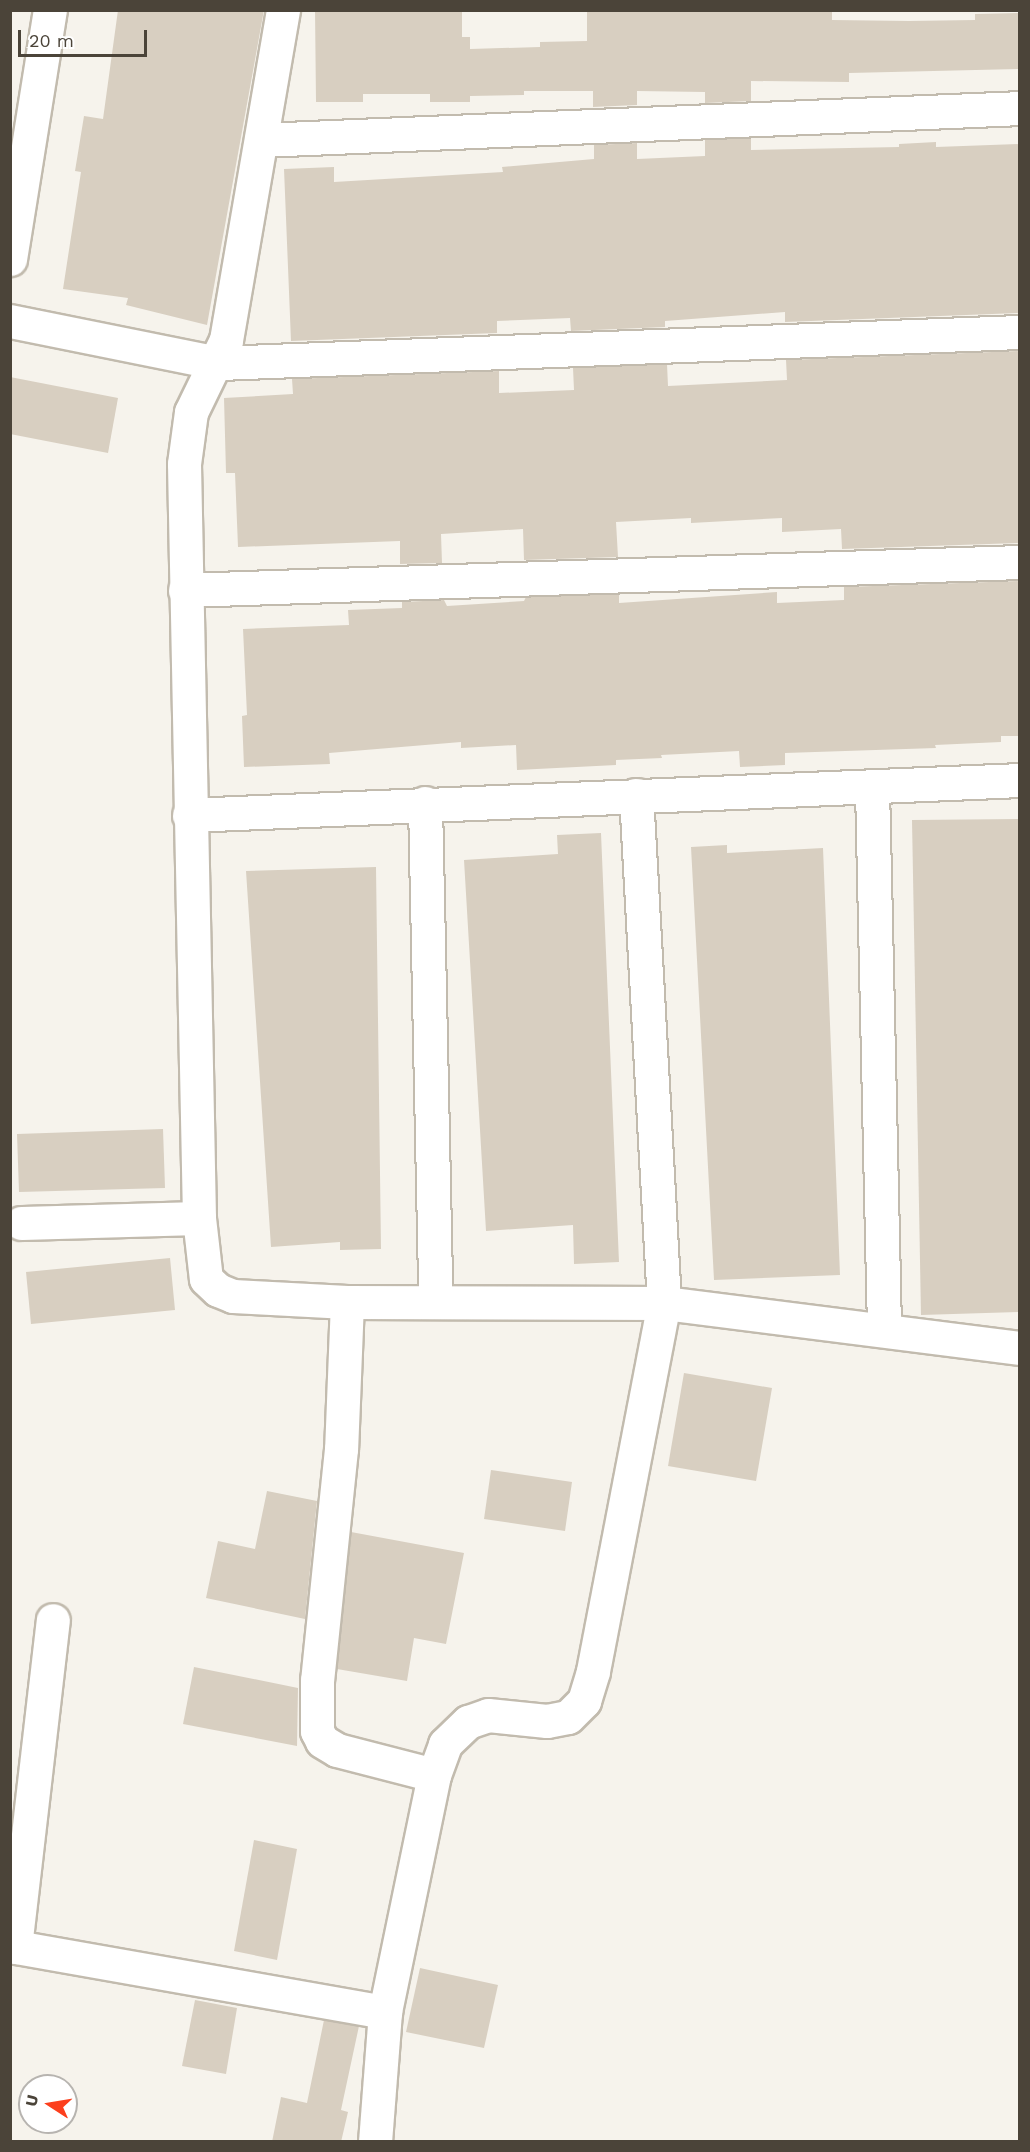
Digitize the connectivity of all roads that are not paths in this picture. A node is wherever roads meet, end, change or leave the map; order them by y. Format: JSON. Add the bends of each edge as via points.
{"nodes":[{"id":1,"x":50,"y":10,"type":"edge"},
{"id":2,"x":283,"y":10,"type":"edge"},
{"id":3,"x":1020,"y":108,"type":"edge"},
{"id":4,"x":261,"y":140,"type":"junction"},
{"id":5,"x":10,"y":259,"type":"edge"},
{"id":6,"x":10,"y":321,"type":"edge"},
{"id":7,"x":1020,"y":332,"type":"edge"},
{"id":8,"x":219,"y":363,"type":"junction"},
{"id":9,"x":1020,"y":561,"type":"edge"},
{"id":10,"x":185,"y":590,"type":"junction"},
{"id":11,"x":1020,"y":780,"type":"edge"},
{"id":12,"x":872,"y":787,"type":"junction"},
{"id":13,"x":636,"y":795,"type":"junction"},
{"id":14,"x":424,"y":803,"type":"junction"},
{"id":15,"x":189,"y":815,"type":"junction"},
{"id":16,"x":199,"y":1218,"type":"junction"},
{"id":17,"x":21,"y":1223,"type":"dead end"},
{"id":18,"x":435,"y":1300,"type":"junction"},
{"id":19,"x":347,"y":1302,"type":"junction"},
{"id":20,"x":664,"y":1303,"type":"junction"},
{"id":21,"x":884,"y":1329,"type":"junction"},
{"id":22,"x":1020,"y":1348,"type":"edge"},
{"id":23,"x":53,"y":1620,"type":"dead end"},
{"id":24,"x":434,"y":1775,"type":"junction"},
{"id":25,"x":13,"y":1946,"type":"edge"},
{"id":26,"x":385,"y":2012,"type":"junction"},
{"id":27,"x":375,"y":2142,"type":"edge"}],
"edges":[{"from":1,"to":5,"type":"street"},
{"from":2,"to":4,"type":"street"},
{"from":3,"to":4,"type":"street"},
{"from":4,"to":8,"type":"street","via":[[237,291]]},
{"from":6,"to":8,"type":"street"},
{"from":7,"to":8,"type":"street"},
{"from":8,"to":10,"type":"street","via":[[200,390],[188,429],[184,464]]},
{"from":9,"to":10,"type":"street"},
{"from":10,"to":15,"type":"street"},
{"from":11,"to":12,"type":"street"},
{"from":12,"to":13,"type":"street"},
{"from":12,"to":21,"type":"street"},
{"from":13,"to":14,"type":"street"},
{"from":13,"to":20,"type":"street"},
{"from":14,"to":15,"type":"street"},
{"from":14,"to":18,"type":"street"},
{"from":15,"to":16,"type":"street"},
{"from":16,"to":17,"type":"street"},
{"from":16,"to":19,"type":"street","via":[[206,1279],[218,1290],[232,1296]]},
{"from":18,"to":19,"type":"street"},
{"from":18,"to":20,"type":"street"},
{"from":19,"to":24,"type":"street","via":[[341,1449],[317,1680],[316,1731],[322,1742],[337,1750]]},
{"from":20,"to":21,"type":"street"},
{"from":20,"to":24,"type":"street","via":[[584,1701],[568,1717],[547,1720],[488,1715],[468,1722],[446,1744]]},
{"from":21,"to":22,"type":"street"},
{"from":23,"to":25,"type":"street"},
{"from":24,"to":26,"type":"street"},
{"from":25,"to":26,"type":"street"},
{"from":26,"to":27,"type":"street"}]}
